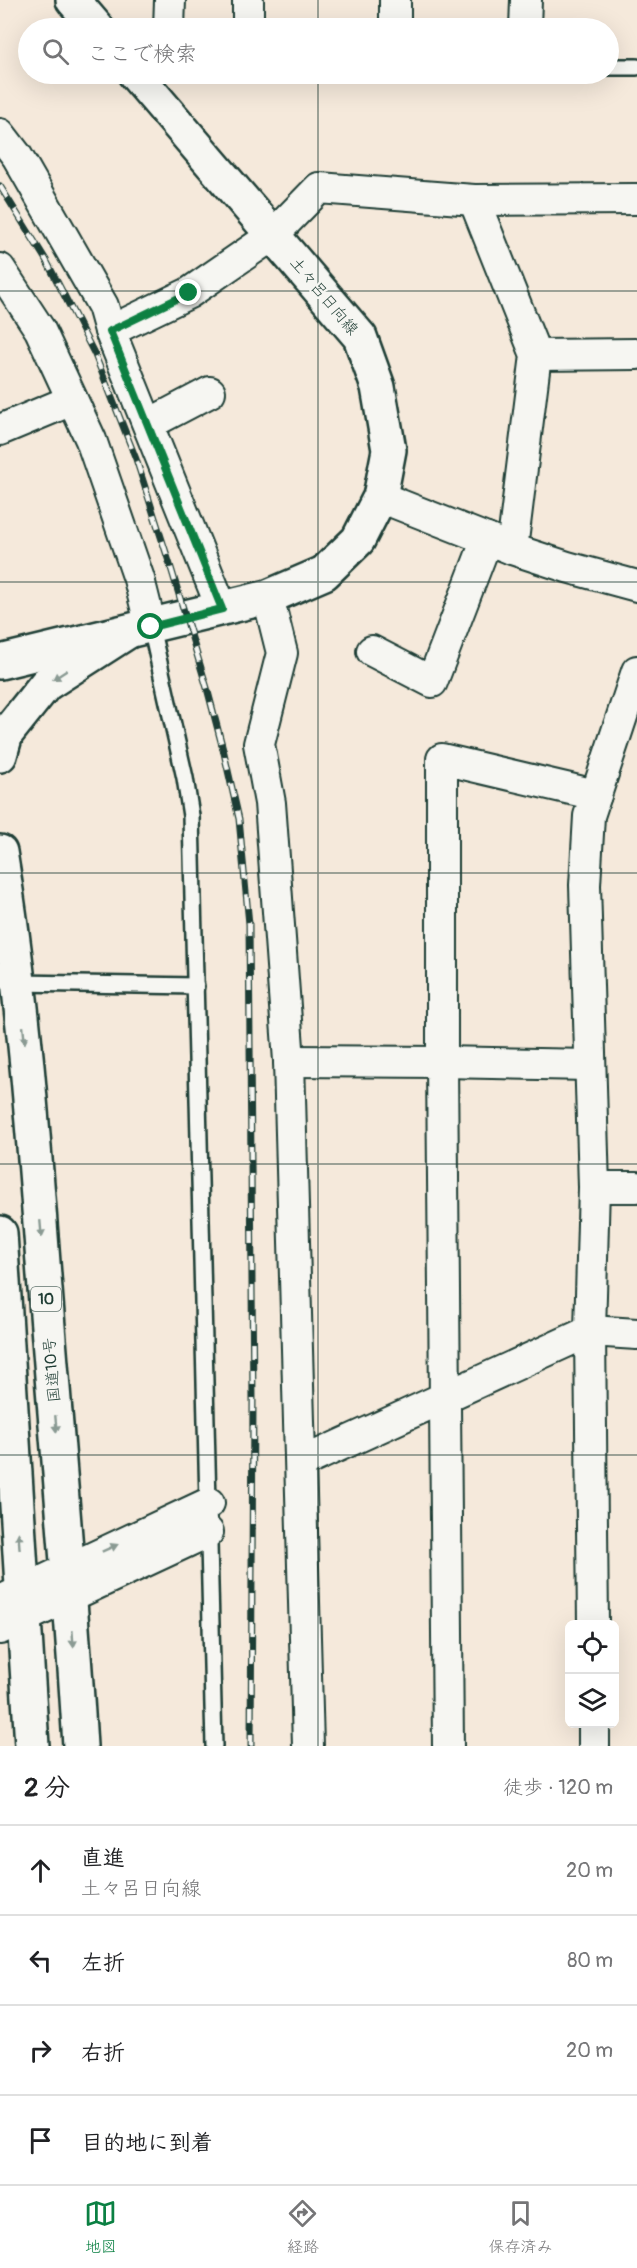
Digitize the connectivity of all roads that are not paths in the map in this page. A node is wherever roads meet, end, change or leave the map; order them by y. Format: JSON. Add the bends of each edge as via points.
{"nodes":[{"id":1,"x":73,"y":0,"type":"edge"},
{"id":2,"x":170,"y":0,"type":"edge"},
{"id":3,"x":248,"y":0,"type":"edge"},
{"id":4,"x":395,"y":0,"type":"edge"},
{"id":5,"x":526,"y":0,"type":"edge"},
{"id":6,"x":88,"y":18,"type":"edge"},
{"id":7,"x":169,"y":18,"type":"edge"},
{"id":8,"x":248,"y":18,"type":"edge"},
{"id":9,"x":395,"y":18,"type":"edge"},
{"id":10,"x":525,"y":18,"type":"edge"},
{"id":11,"x":619,"y":67,"type":"edge"},
{"id":12,"x":637,"y":67,"type":"edge"},
{"id":13,"x":144,"y":84,"type":"edge"},
{"id":14,"x":0,"y":134,"type":"edge"},
{"id":15,"x":637,"y":199,"type":"edge"},
{"id":16,"x":474,"y":200,"type":"junction"},
{"id":17,"x":273,"y":235,"type":"junction"},
{"id":18,"x":0,"y":269,"type":"edge"},
{"id":19,"x":110,"y":331,"type":"junction"},
{"id":20,"x":637,"y":354,"type":"edge"},
{"id":21,"x":536,"y":355,"type":"junction"},
{"id":22,"x":210,"y":392,"type":"dead end"},
{"id":23,"x":72,"y":400,"type":"junction"},
{"id":24,"x":149,"y":424,"type":"junction"},
{"id":25,"x":0,"y":430,"type":"edge"},
{"id":26,"x":380,"y":497,"type":"junction"},
{"id":27,"x":500,"y":544,"type":"junction"},
{"id":28,"x":637,"y":585,"type":"edge"},
{"id":29,"x":268,"y":597,"type":"junction"},
{"id":30,"x":222,"y":609,"type":"junction"},
{"id":31,"x":139,"y":629,"type":"junction"},
{"id":32,"x":372,"y":651,"type":"dead end"},
{"id":33,"x":0,"y":662,"type":"edge"},
{"id":34,"x":637,"y":671,"type":"edge"},
{"id":35,"x":0,"y":754,"type":"edge"},
{"id":36,"x":596,"y":795,"type":"junction"},
{"id":37,"x":0,"y":852,"type":"edge"},
{"id":38,"x":18,"y":983,"type":"junction"},
{"id":39,"x":196,"y":986,"type":"junction"},
{"id":40,"x":289,"y":1061,"type":"junction"},
{"id":41,"x":442,"y":1062,"type":"junction"},
{"id":42,"x":589,"y":1065,"type":"junction"},
{"id":43,"x":594,"y":1187,"type":"junction"},
{"id":44,"x":637,"y":1187,"type":"edge"},
{"id":45,"x":0,"y":1233,"type":"edge"},
{"id":46,"x":590,"y":1331,"type":"junction"},
{"id":47,"x":637,"y":1334,"type":"edge"},
{"id":48,"x":446,"y":1398,"type":"junction"},
{"id":49,"x":301,"y":1463,"type":"junction"},
{"id":50,"x":208,"y":1518,"type":"junction"},
{"id":51,"x":69,"y":1582,"type":"junction"},
{"id":52,"x":12,"y":1609,"type":"edge"},
{"id":53,"x":593,"y":1620,"type":"edge"},
{"id":54,"x":594,"y":1728,"type":"edge"},
{"id":55,"x":32,"y":1746,"type":"edge"},
{"id":56,"x":80,"y":1746,"type":"edge"},
{"id":57,"x":214,"y":1746,"type":"edge"},
{"id":58,"x":308,"y":1746,"type":"edge"},
{"id":59,"x":448,"y":1746,"type":"edge"},
{"id":60,"x":594,"y":1746,"type":"edge"}],
"edges":[{"from":1,"to":6,"type":"main road"},
{"from":2,"to":7,"type":"street"},
{"from":3,"to":8,"type":"street"},
{"from":4,"to":9,"type":"street"},
{"from":5,"to":10,"type":"street"},
{"from":11,"to":12,"type":"lane"},
{"from":13,"to":17,"type":"main road","name":"土々呂日向線"},
{"from":14,"to":19,"type":"street","via":[[17,156],[103,306]]},
{"from":15,"to":16,"type":"street"},
{"from":16,"to":17,"type":"street","via":[[319,188]]},
{"from":16,"to":21,"type":"street"},
{"from":17,"to":19,"type":"street","via":[[189,293]]},
{"from":17,"to":26,"type":"main road","name":"土々呂日向線","via":[[360,337],[378,387],[389,450]]},
{"from":18,"to":23,"type":"street","via":[[40,330]]},
{"from":19,"to":24,"type":"street"},
{"from":20,"to":21,"type":"street"},
{"from":21,"to":27,"type":"street"},
{"from":22,"to":24,"type":"street"},
{"from":23,"to":25,"type":"street"},
{"from":23,"to":31,"type":"street","via":[[91,440],[131,557]]},
{"from":24,"to":30,"type":"street"},
{"from":26,"to":27,"type":"street"},
{"from":26,"to":29,"type":"main road","name":"土々呂日向線","via":[[358,540],[324,573]]},
{"from":27,"to":28,"type":"street"},
{"from":27,"to":32,"type":"street","via":[[432,682]]},
{"from":29,"to":30,"type":"main road","name":"土々呂日向線"},
{"from":29,"to":40,"type":"street","via":[[282,653],[259,744],[270,803]]},
{"from":30,"to":31,"type":"main road","name":"土々呂日向線"},
{"from":31,"to":33,"type":"main road","name":"土々呂日向線"},
{"from":31,"to":35,"type":"main road","one_way":true,"via":[[46,684],[6,734]]},
{"from":31,"to":39,"type":"lane","via":[[185,778],[191,816]]},
{"from":34,"to":36,"type":"street"},
{"from":36,"to":41,"type":"street","via":[[442,759]]},
{"from":36,"to":42,"type":"street","via":[[589,816],[585,885]]},
{"from":37,"to":38,"type":"main road","name":"国道10号","number":"10"},
{"from":38,"to":39,"type":"lane"},
{"from":38,"to":51,"type":"main road","name":"国道10号","number":"10","one_way":true},
{"from":39,"to":50,"type":"lane"},
{"from":40,"to":41,"type":"street"},
{"from":40,"to":49,"type":"street"},
{"from":41,"to":42,"type":"street"},
{"from":41,"to":48,"type":"street"},
{"from":42,"to":43,"type":"street"},
{"from":43,"to":44,"type":"street"},
{"from":43,"to":46,"type":"street"},
{"from":52,"to":45,"type":"main road","one_way":true},
{"from":46,"to":47,"type":"street"},
{"from":46,"to":48,"type":"street"},
{"from":46,"to":53,"type":"street"},
{"from":48,"to":49,"type":"street"},
{"from":48,"to":59,"type":"street"},
{"from":49,"to":58,"type":"street"},
{"from":50,"to":51,"type":"street"},
{"from":50,"to":57,"type":"lane"},
{"from":51,"to":52,"type":"street"},
{"from":51,"to":56,"type":"main road","name":"国道10号","number":"10","one_way":true},
{"from":52,"to":55,"type":"main road"},
{"from":54,"to":60,"type":"street"}]}
